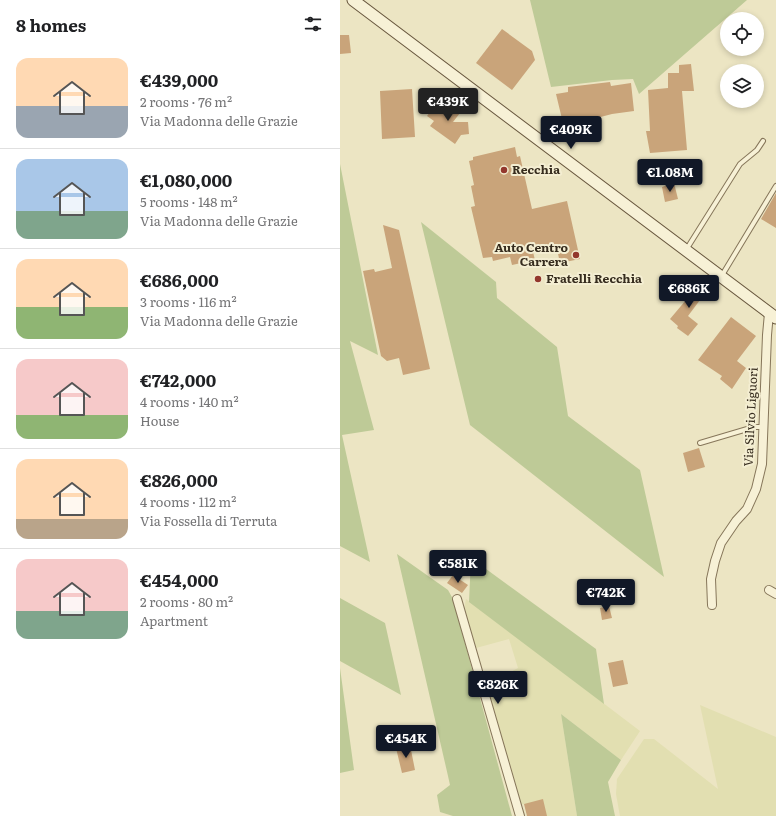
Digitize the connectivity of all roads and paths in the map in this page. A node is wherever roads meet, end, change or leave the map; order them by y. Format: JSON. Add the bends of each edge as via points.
{"nodes":[{"id":1,"x":353,"y":0,"type":"edge"},
{"id":2,"x":763,"y":141,"type":"dead end"},
{"id":3,"x":776,"y":186,"type":"edge"},
{"id":4,"x":685,"y":250,"type":"junction"},
{"id":5,"x":721,"y":277,"type":"junction"},
{"id":6,"x":773,"y":316,"type":"edge"},
{"id":7,"x":763,"y":427,"type":"junction"},
{"id":8,"x":700,"y":443,"type":"dead end"},
{"id":9,"x":457,"y":599,"type":"dead end"},
{"id":10,"x":712,"y":605,"type":"dead end"},
{"id":11,"x":520,"y":816,"type":"edge"}],
"edges":[{"from":1,"to":4,"type":"street"},
{"from":2,"to":4,"type":"lane","via":[[757,150],[740,164]]},
{"from":3,"to":5,"type":"lane"},
{"from":4,"to":5,"type":"street"},
{"from":5,"to":6,"type":"street"},
{"from":6,"to":7,"type":"street","name":"Via Silvio Liguori","via":[[767,334]]},
{"from":7,"to":8,"type":"lane","via":[[754,427]]},
{"from":7,"to":10,"type":"street","name":"Via Silvio Liguori","via":[[762,464],[756,489],[747,509],[722,543],[715,561],[711,579]]},
{"from":9,"to":11,"type":"street"}]}
